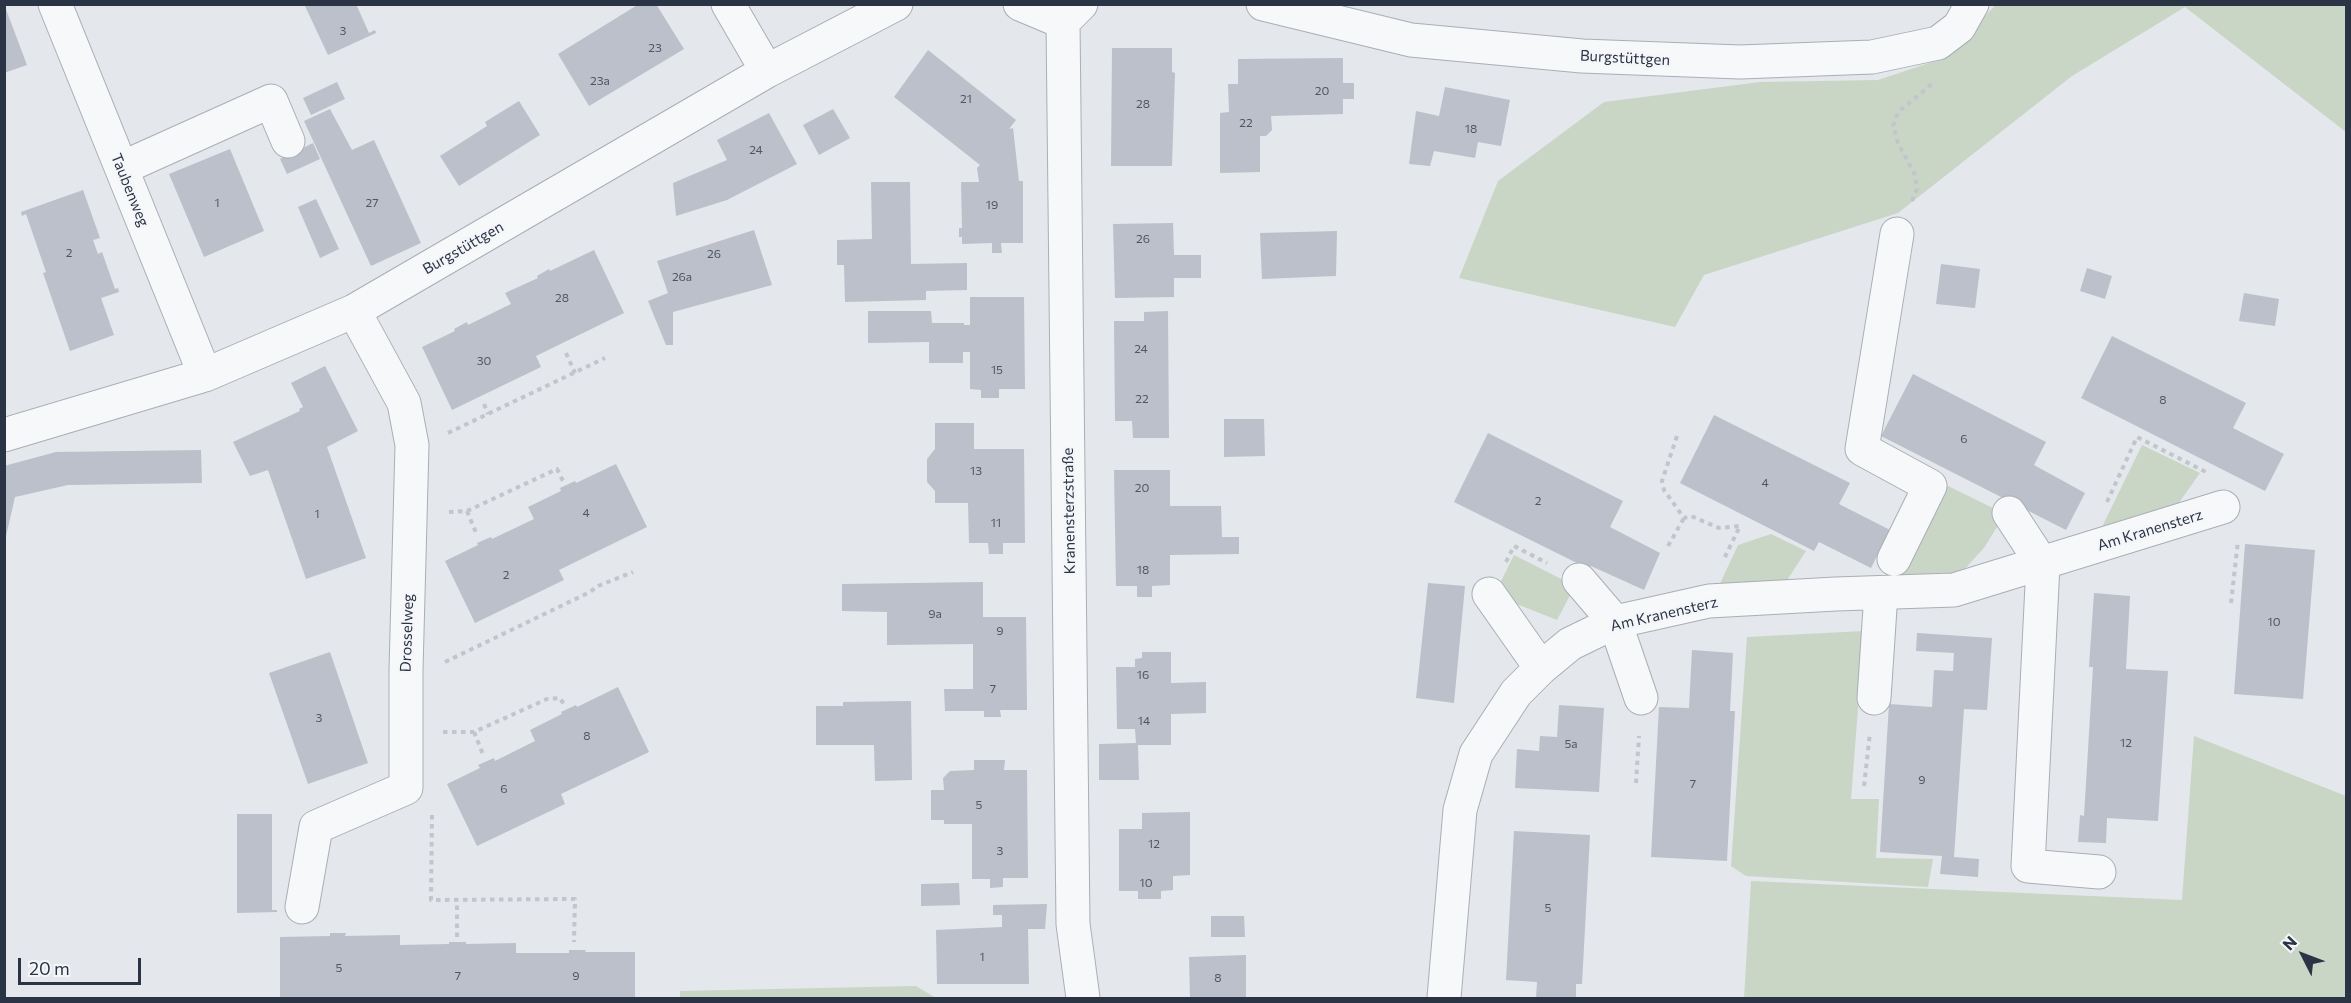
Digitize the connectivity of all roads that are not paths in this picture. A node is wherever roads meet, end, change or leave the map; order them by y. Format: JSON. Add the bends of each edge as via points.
{"nodes":[{"id":1,"x":56,"y":4,"type":"edge"},
{"id":2,"x":728,"y":4,"type":"edge"},
{"id":3,"x":896,"y":4,"type":"edge"},
{"id":4,"x":1020,"y":4,"type":"edge"},
{"id":5,"x":1263,"y":4,"type":"edge"},
{"id":6,"x":1972,"y":4,"type":"edge"},
{"id":7,"x":1072,"y":13,"type":"edge"},
{"id":8,"x":767,"y":71,"type":"junction"},
{"id":9,"x":288,"y":141,"type":"dead end"},
{"id":10,"x":122,"y":168,"type":"junction"},
{"id":11,"x":1903,"y":222,"type":"road end"},
{"id":12,"x":354,"y":311,"type":"junction"},
{"id":13,"x":205,"y":375,"type":"junction"},
{"id":14,"x":4,"y":435,"type":"edge"},
{"id":15,"x":2223,"y":507,"type":"dead end"},
{"id":16,"x":2009,"y":513,"type":"dead end"},
{"id":17,"x":1894,"y":559,"type":"dead end"},
{"id":18,"x":2043,"y":565,"type":"junction"},
{"id":19,"x":1566,"y":573,"type":"road end"},
{"id":20,"x":1881,"y":593,"type":"junction"},
{"id":21,"x":1489,"y":594,"type":"road end"},
{"id":22,"x":1615,"y":622,"type":"junction"},
{"id":23,"x":1541,"y":668,"type":"junction"},
{"id":24,"x":1641,"y":698,"type":"road end"},
{"id":25,"x":1874,"y":698,"type":"road end"},
{"id":26,"x":2099,"y":872,"type":"dead end"},
{"id":27,"x":302,"y":908,"type":"dead end"},
{"id":28,"x":1083,"y":999,"type":"edge"},
{"id":29,"x":1444,"y":999,"type":"edge"}],
"edges":[{"from":1,"to":10,"type":"street","name":"Taubenweg"},
{"from":2,"to":8,"type":"street"},
{"from":3,"to":8,"type":"street","name":"Burgstüttgen"},
{"from":4,"to":7,"type":"street"},
{"from":5,"to":6,"type":"street","name":"Burgstüttgen","via":[[1411,40],[1582,56],[1740,62],[1872,57],[1938,43],[1959,27]]},
{"from":7,"to":28,"type":"street","name":"Kranensterzstraße","via":[[1073,924]]},
{"from":8,"to":12,"type":"street","name":"Burgstüttgen"},
{"from":9,"to":10,"type":"street","via":[[271,101]]},
{"from":10,"to":13,"type":"street","name":"Taubenweg"},
{"from":11,"to":17,"type":"street","via":[[1862,448],[1930,486]]},
{"from":12,"to":13,"type":"street","name":"Burgstüttgen"},
{"from":12,"to":27,"type":"street","name":"Drosselweg","via":[[404,403],[412,445],[406,788],[316,827]]},
{"from":13,"to":14,"type":"street","name":"Burgstüttgen"},
{"from":15,"to":18,"type":"street","name":"Am Kranensterz"},
{"from":16,"to":18,"type":"street"},
{"from":18,"to":20,"type":"street","name":"Am Kranensterz","via":[[1954,590]]},
{"from":18,"to":26,"type":"street","via":[[2028,866]]},
{"from":19,"to":22,"type":"street"},
{"from":20,"to":22,"type":"street","name":"Am Kranensterz","via":[[1709,601]]},
{"from":20,"to":25,"type":"street"},
{"from":21,"to":23,"type":"street"},
{"from":22,"to":23,"type":"street","name":"Am Kranensterz","via":[[1570,644]]},
{"from":22,"to":24,"type":"street"},
{"from":23,"to":29,"type":"street","name":"Am Kranensterz","via":[[1516,693],[1476,754],[1460,810]]}]}
